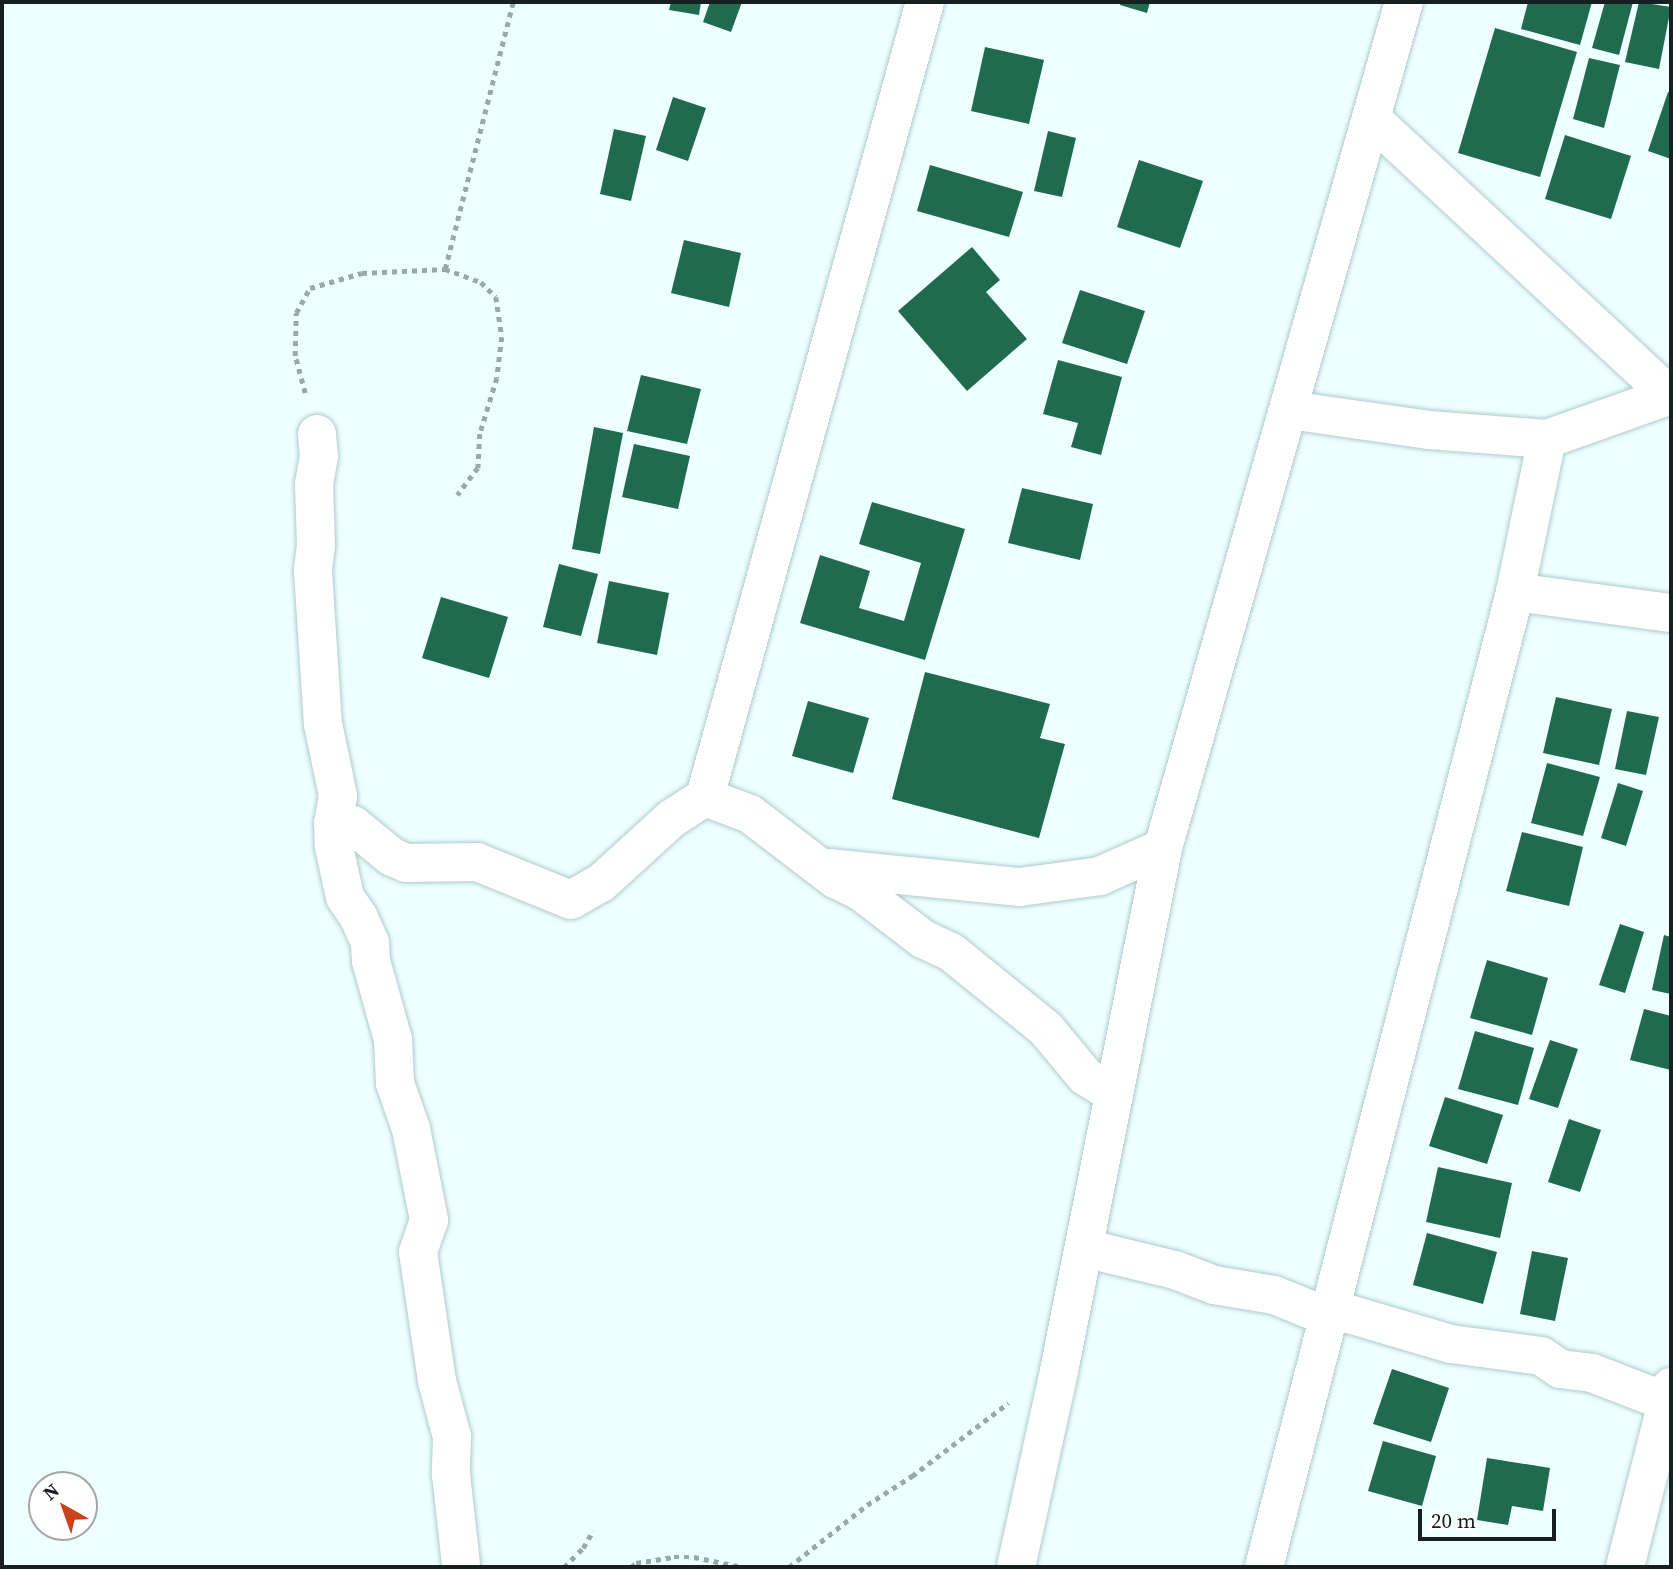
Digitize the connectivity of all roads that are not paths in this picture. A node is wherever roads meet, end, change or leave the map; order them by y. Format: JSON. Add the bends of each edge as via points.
{"nodes":[{"id":1,"x":925,"y":2,"type":"edge"},
{"id":2,"x":1404,"y":2,"type":"edge"},
{"id":3,"x":1372,"y":119,"type":"junction"},
{"id":4,"x":1671,"y":395,"type":"edge"},
{"id":5,"x":1289,"y":410,"type":"junction"},
{"id":6,"x":317,"y":434,"type":"road end"},
{"id":7,"x":1547,"y":439,"type":"junction"},
{"id":8,"x":1515,"y":592,"type":"junction"},
{"id":9,"x":1671,"y":613,"type":"edge"},
{"id":10,"x":705,"y":797,"type":"junction"},
{"id":11,"x":333,"y":823,"type":"junction"},
{"id":12,"x":1163,"y":848,"type":"junction"},
{"id":13,"x":819,"y":868,"type":"junction"},
{"id":14,"x":1114,"y":1094,"type":"junction"},
{"id":15,"x":1084,"y":1248,"type":"junction"},
{"id":16,"x":1330,"y":1312,"type":"junction"},
{"id":17,"x":1669,"y":1395,"type":"edge"},
{"id":18,"x":461,"y":1564,"type":"dead end"},
{"id":19,"x":1016,"y":1567,"type":"edge"},
{"id":20,"x":1265,"y":1567,"type":"edge"},
{"id":21,"x":1625,"y":1567,"type":"edge"}],
"edges":[{"from":1,"to":10,"type":"street"},
{"from":2,"to":3,"type":"street"},
{"from":3,"to":4,"type":"street"},
{"from":3,"to":5,"type":"street","via":[[1327,264]]},
{"from":4,"to":7,"type":"street"},
{"from":5,"to":7,"type":"street","via":[[1429,430]]},
{"from":5,"to":12,"type":"street"},
{"from":6,"to":11,"type":"street","via":[[320,456],[314,485],[313,571],[323,724],[338,796]]},
{"from":7,"to":8,"type":"street"},
{"from":8,"to":9,"type":"street"},
{"from":8,"to":16,"type":"street"},
{"from":10,"to":11,"type":"street","via":[[671,818],[601,883],[571,900],[477,862],[406,863],[353,825]]},
{"from":10,"to":13,"type":"street","via":[[750,814]]},
{"from":11,"to":18,"type":"street","via":[[345,897],[370,943],[393,1040],[395,1083],[411,1129],[429,1220],[418,1252],[437,1381],[452,1437],[451,1474]]},
{"from":12,"to":13,"type":"street","via":[[1100,876],[1020,887]]},
{"from":12,"to":14,"type":"street"},
{"from":13,"to":14,"type":"street","via":[[959,958],[1046,1029],[1085,1076]]},
{"from":14,"to":15,"type":"street"},
{"from":15,"to":16,"type":"street"},
{"from":15,"to":19,"type":"street"},
{"from":16,"to":17,"type":"street","via":[[1451,1344],[1541,1356],[1560,1369],[1592,1373]]},
{"from":16,"to":20,"type":"street"},
{"from":17,"to":21,"type":"street"}]}
